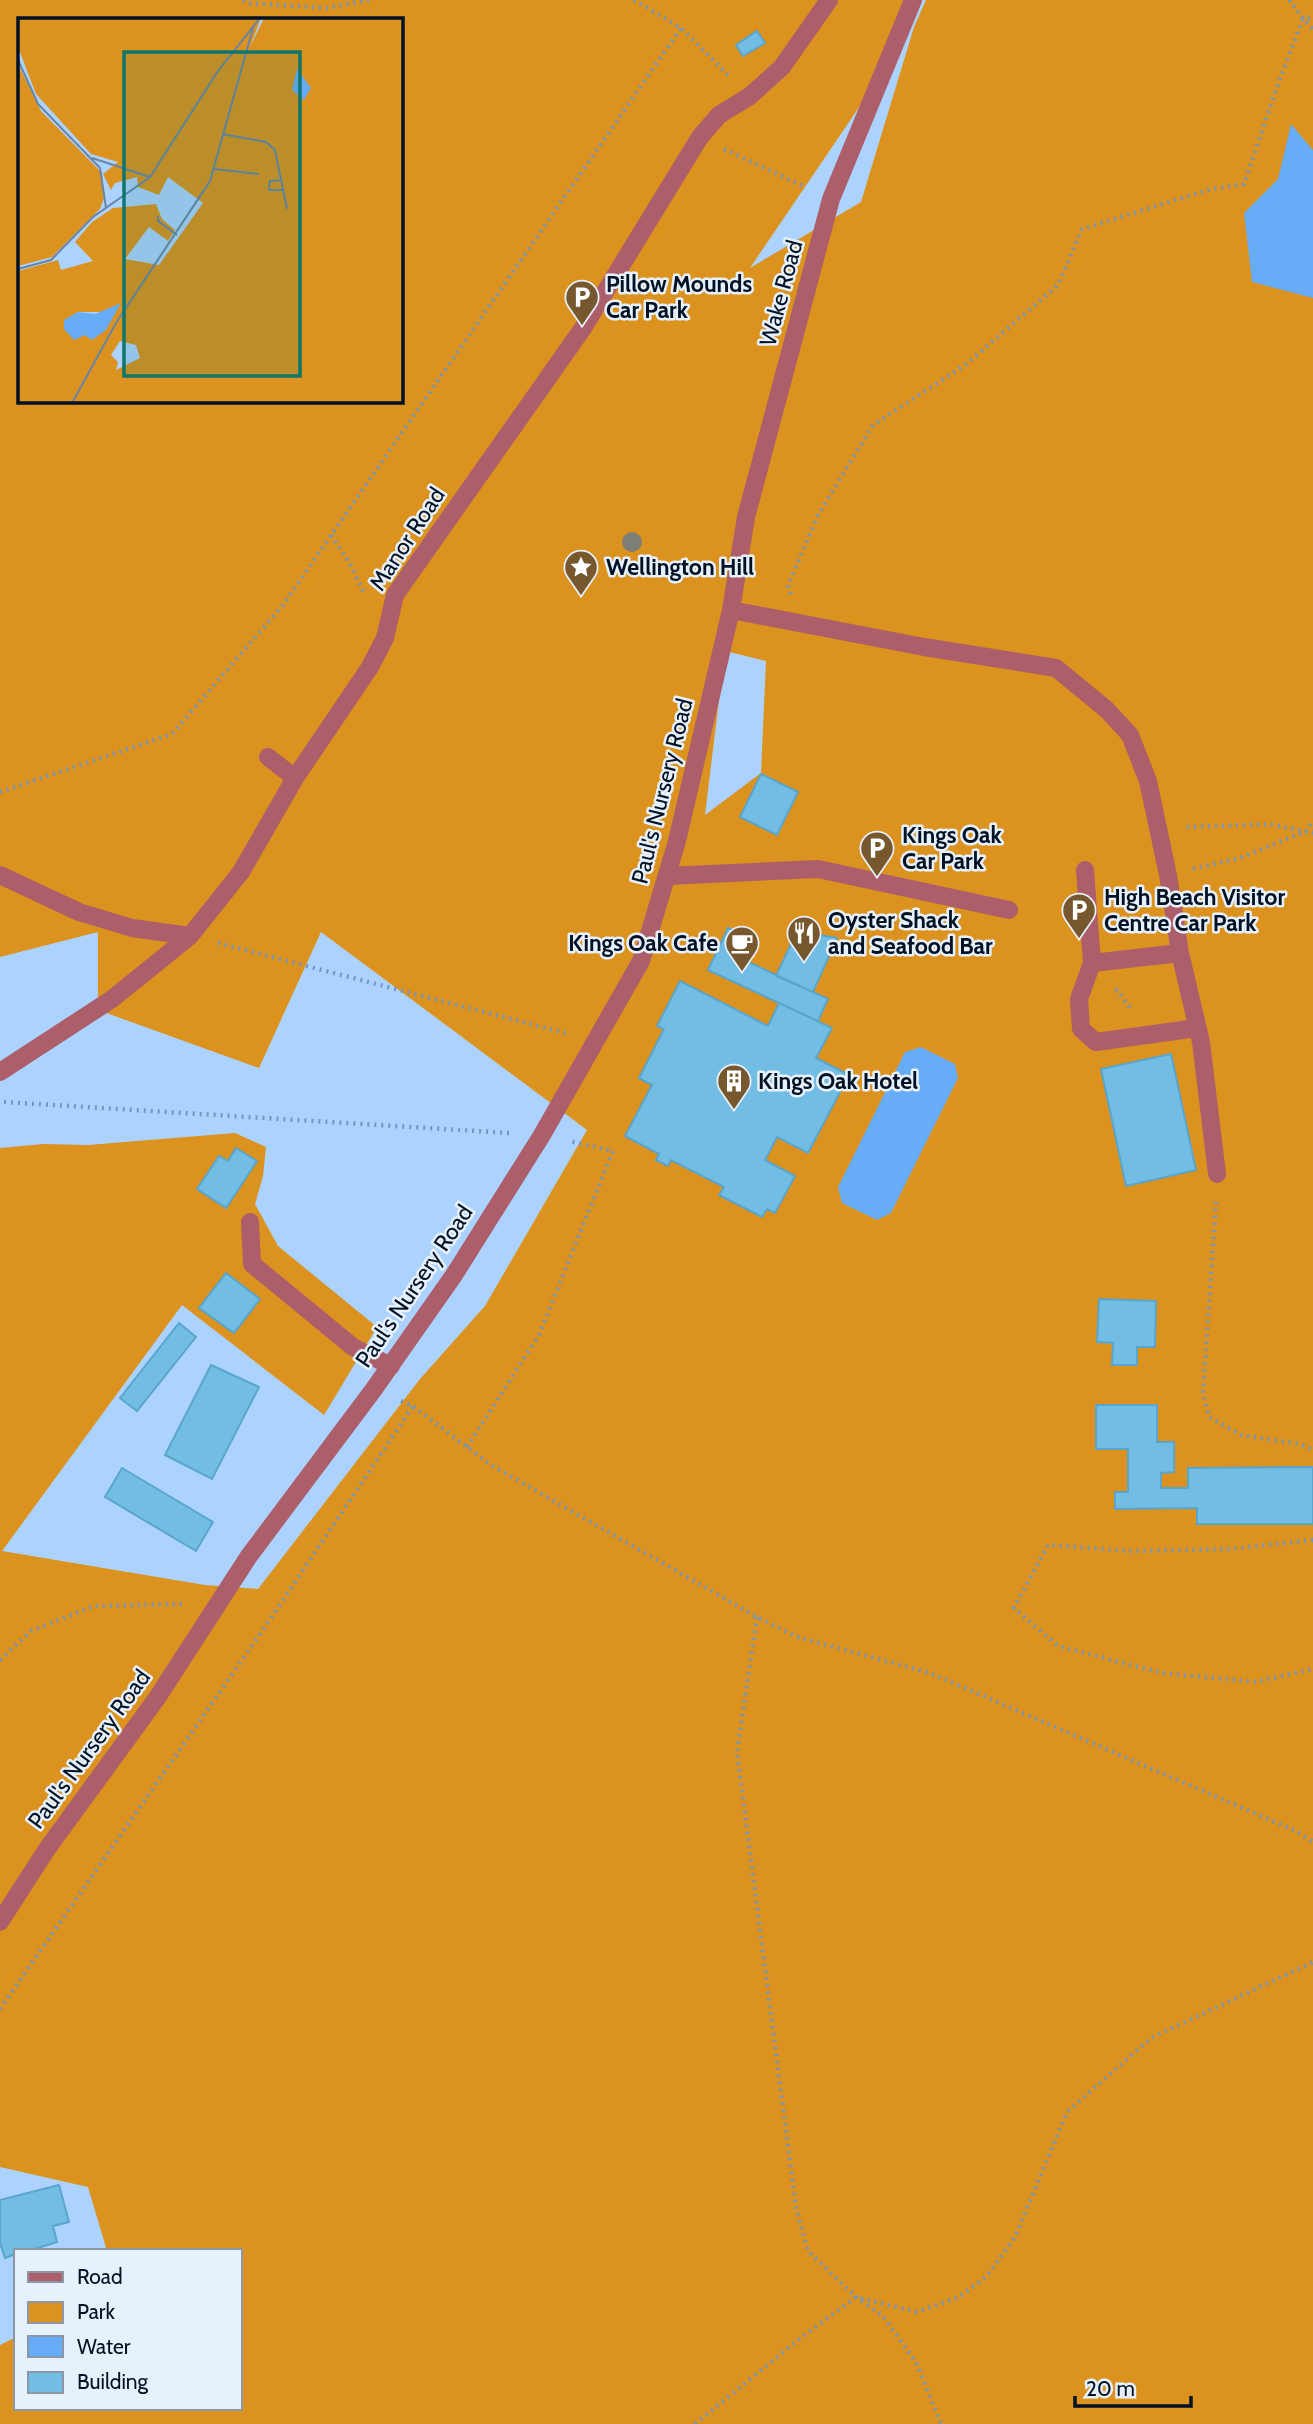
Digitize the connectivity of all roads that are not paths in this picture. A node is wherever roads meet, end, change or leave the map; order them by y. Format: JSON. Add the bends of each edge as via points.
{"nodes":[{"id":1,"x":829,"y":0,"type":"edge"},
{"id":2,"x":913,"y":0,"type":"edge"},
{"id":3,"x":731,"y":610,"type":"junction"},
{"id":4,"x":268,"y":757,"type":"dead end"},
{"id":5,"x":295,"y":778,"type":"junction"},
{"id":6,"x":1085,"y":870,"type":"dead end"},
{"id":7,"x":0,"y":875,"type":"edge"},
{"id":8,"x":667,"y":876,"type":"junction"},
{"id":9,"x":1009,"y":910,"type":"dead end"},
{"id":10,"x":190,"y":936,"type":"junction"},
{"id":11,"x":1180,"y":953,"type":"junction"},
{"id":12,"x":1096,"y":962,"type":"junction"},
{"id":13,"x":1197,"y":1027,"type":"junction"},
{"id":14,"x":0,"y":1072,"type":"edge"},
{"id":15,"x":1217,"y":1174,"type":"road end"},
{"id":16,"x":250,"y":1222,"type":"dead end"},
{"id":17,"x":391,"y":1366,"type":"junction"},
{"id":18,"x":0,"y":1922,"type":"edge"}],
"edges":[{"from":1,"to":5,"type":"street","name":"Manor Road","via":[[782,67],[750,96],[719,115],[700,137],[583,327],[395,595],[385,638],[370,667]]},
{"from":2,"to":3,"type":"street","name":"Wake Road","via":[[831,199],[746,517]]},
{"from":3,"to":8,"type":"street","name":"Paul's Nursery Road"},
{"from":3,"to":11,"type":"street","via":[[1056,668],[1130,734],[1148,781]]},
{"from":4,"to":5,"type":"street"},
{"from":5,"to":10,"type":"street","name":"Manor Road","via":[[241,872]]},
{"from":6,"to":12,"type":"street"},
{"from":7,"to":10,"type":"street","via":[[79,912],[132,928]]},
{"from":8,"to":9,"type":"street","via":[[818,869]]},
{"from":8,"to":17,"type":"street","name":"Paul's Nursery Road","via":[[641,961],[596,1042],[454,1275]]},
{"from":10,"to":14,"type":"street","name":"Manor Road","via":[[112,999]]},
{"from":11,"to":12,"type":"street"},
{"from":11,"to":13,"type":"street"},
{"from":12,"to":13,"type":"street","via":[[1079,999],[1081,1029],[1096,1042]]},
{"from":13,"to":15,"type":"street"},
{"from":16,"to":17,"type":"street","via":[[252,1264],[353,1347]]},
{"from":17,"to":18,"type":"street","name":"Paul's Nursery Road","via":[[250,1556]]}]}
